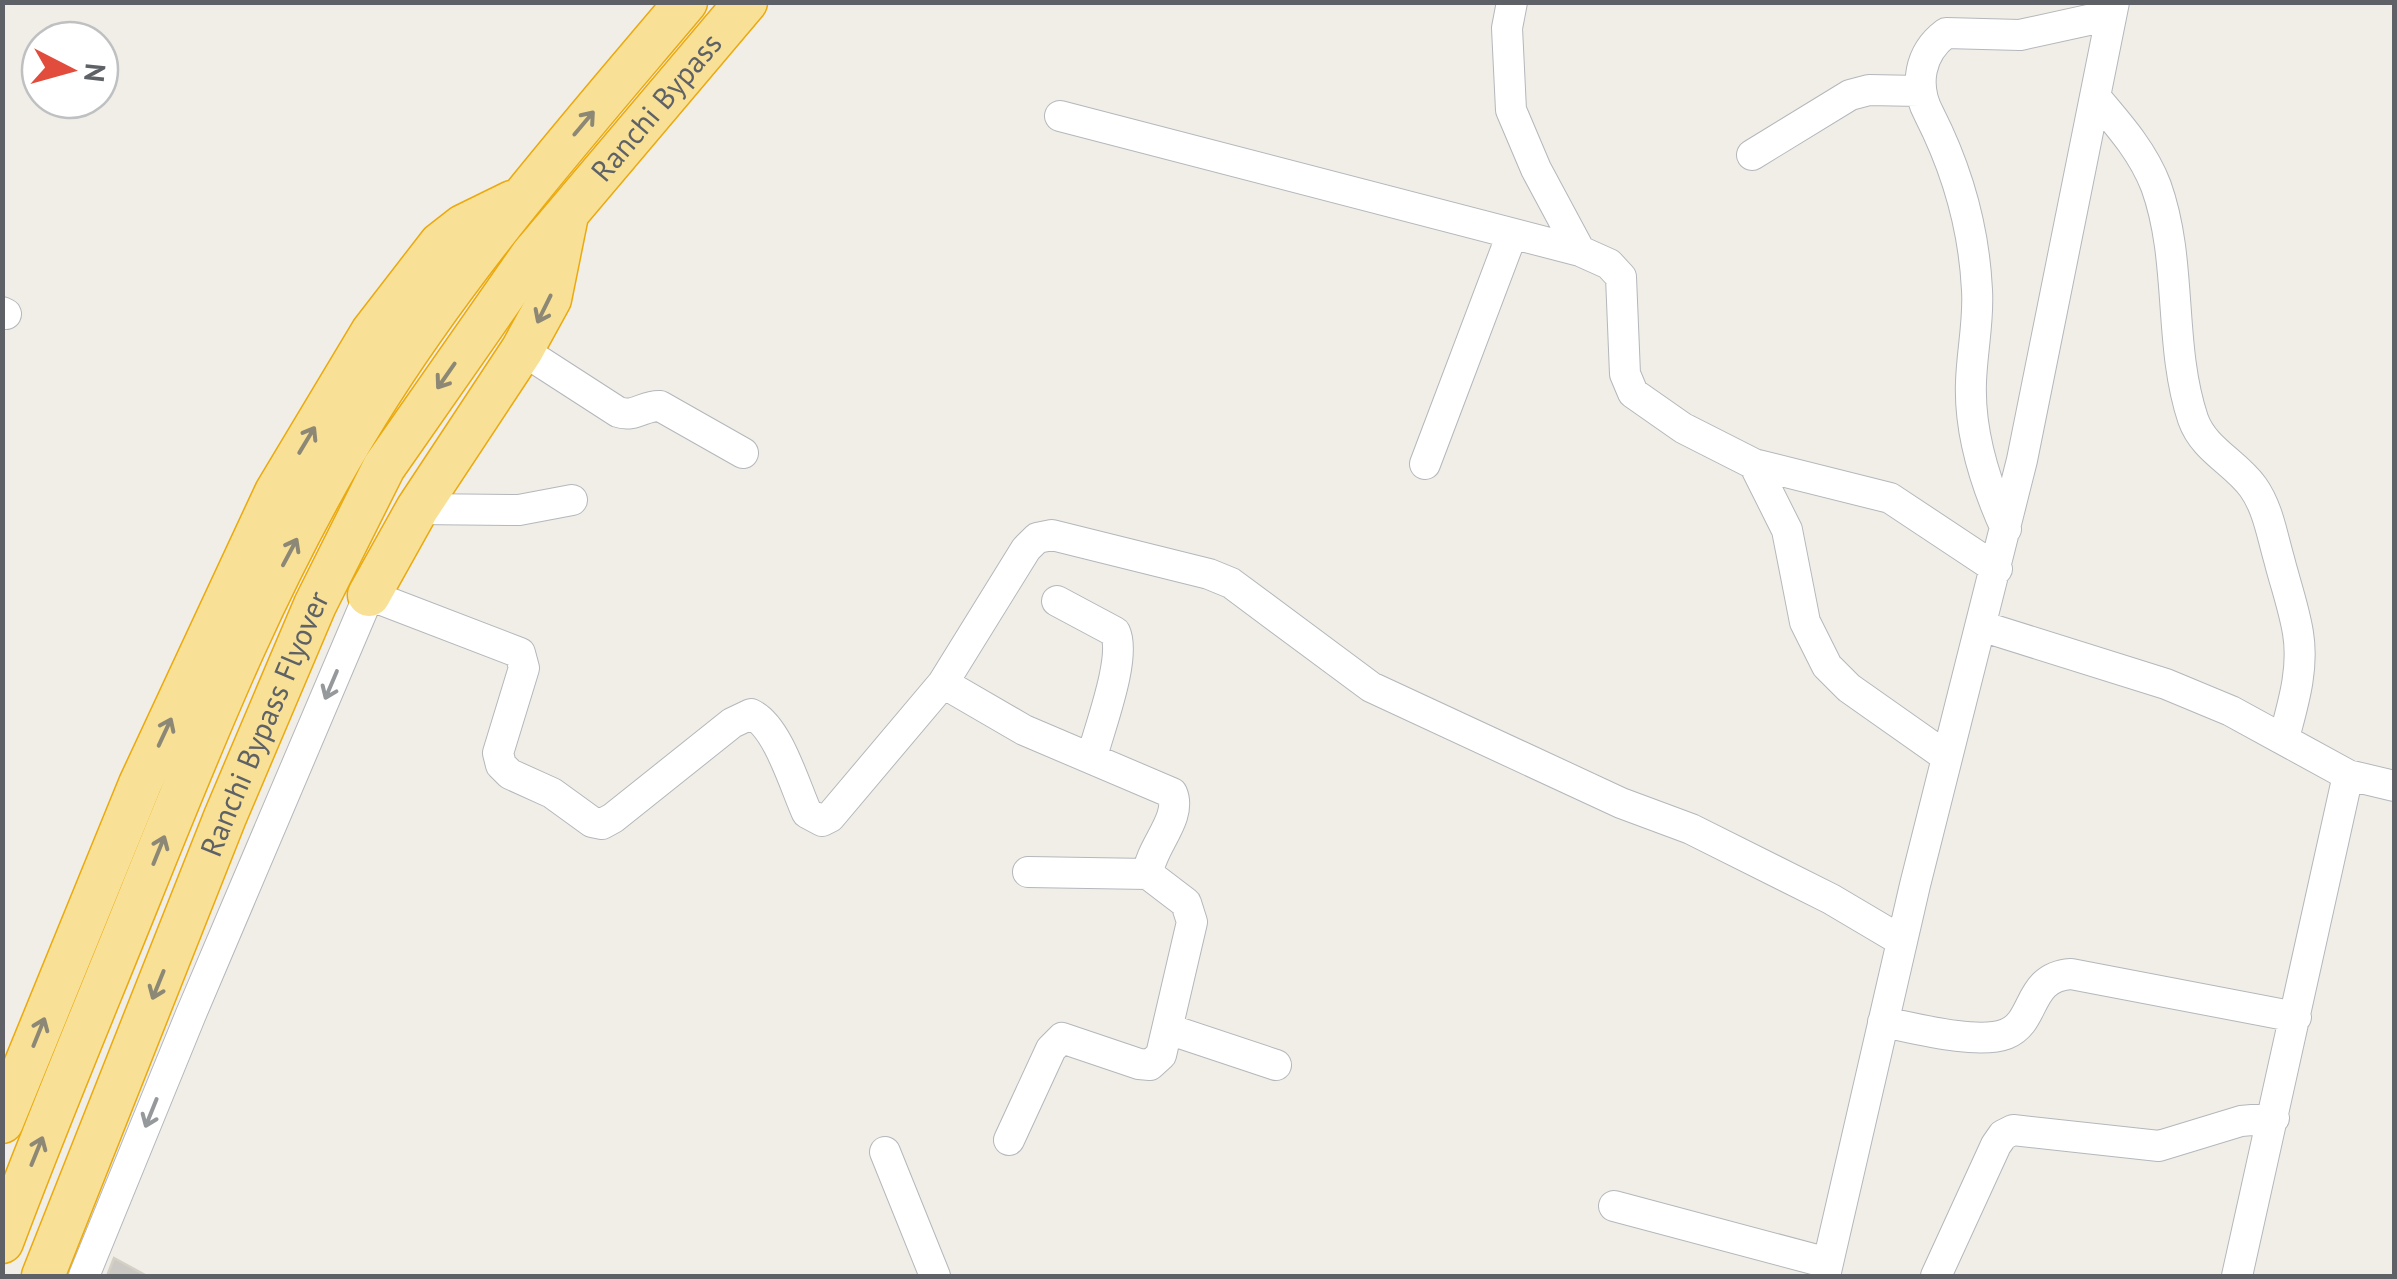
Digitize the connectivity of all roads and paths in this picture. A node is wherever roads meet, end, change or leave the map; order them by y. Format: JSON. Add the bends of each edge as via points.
{"nodes":[{"id":1,"x":686,"y":2,"type":"edge"},
{"id":2,"x":746,"y":2,"type":"edge"},
{"id":3,"x":1512,"y":2,"type":"edge"},
{"id":4,"x":2113,"y":9,"type":"edge"},
{"id":5,"x":1919,"y":92,"type":"junction"},
{"id":6,"x":2096,"y":98,"type":"junction"},
{"id":7,"x":1060,"y":116,"type":"dead end"},
{"id":8,"x":1752,"y":154,"type":"dead end"},
{"id":9,"x":521,"y":197,"type":"junction"},
{"id":10,"x":567,"y":215,"type":"junction"},
{"id":11,"x":1512,"y":234,"type":"junction"},
{"id":12,"x":1580,"y":251,"type":"junction"},
{"id":13,"x":522,"y":350,"type":"junction"},
{"id":14,"x":743,"y":454,"type":"dead end"},
{"id":15,"x":1426,"y":464,"type":"dead end"},
{"id":16,"x":1754,"y":464,"type":"junction"},
{"id":17,"x":572,"y":500,"type":"dead end"},
{"id":18,"x":417,"y":509,"type":"junction"},
{"id":19,"x":2006,"y":529,"type":"junction"},
{"id":20,"x":1996,"y":569,"type":"junction"},
{"id":21,"x":369,"y":595,"type":"junction"},
{"id":22,"x":1057,"y":601,"type":"dead end"},
{"id":23,"x":1981,"y":626,"type":"junction"},
{"id":24,"x":943,"y":683,"type":"junction"},
{"id":25,"x":2284,"y":738,"type":"junction"},
{"id":26,"x":1092,"y":757,"type":"junction"},
{"id":27,"x":1948,"y":757,"type":"junction"},
{"id":28,"x":2348,"y":774,"type":"junction"},
{"id":29,"x":2394,"y":786,"type":"edge"},
{"id":30,"x":1028,"y":872,"type":"dead end"},
{"id":31,"x":1148,"y":874,"type":"junction"},
{"id":32,"x":1902,"y":941,"type":"junction"},
{"id":33,"x":2296,"y":1018,"type":"junction"},
{"id":34,"x":1883,"y":1022,"type":"junction"},
{"id":35,"x":1168,"y":1029,"type":"junction"},
{"id":36,"x":1276,"y":1064,"type":"dead end"},
{"id":37,"x":2274,"y":1118,"type":"junction"},
{"id":38,"x":2,"y":1122,"type":"edge"},
{"id":39,"x":1009,"y":1140,"type":"dead end"},
{"id":40,"x":884,"y":1152,"type":"dead end"},
{"id":41,"x":1614,"y":1206,"type":"dead end"},
{"id":42,"x":2,"y":1242,"type":"edge"},
{"id":43,"x":1826,"y":1270,"type":"edge"},
{"id":44,"x":43,"y":1276,"type":"edge"},
{"id":45,"x":84,"y":1276,"type":"edge"},
{"id":46,"x":936,"y":1276,"type":"edge"},
{"id":47,"x":1936,"y":1276,"type":"edge"},
{"id":48,"x":2237,"y":1276,"type":"edge"}],
"edges":[{"from":9,"to":1,"type":"highway","name":"Ranchi Bypass","one_way":true},
{"from":2,"to":10,"type":"highway","name":"Ranchi Bypass"},
{"from":3,"to":12,"type":"street","via":[[1511,110]]},
{"from":4,"to":5,"type":"street","via":[[2020,35],[1946,33],[1921,70]]},
{"from":4,"to":6,"type":"street"},
{"from":5,"to":8,"type":"street","via":[[1850,95]]},
{"from":5,"to":19,"type":"street","via":[[1961,189],[1977,288],[1972,413],[1986,480]]},
{"from":6,"to":19,"type":"street"},
{"from":6,"to":25,"type":"street","via":[[2136,145],[2155,184],[2169,232],[2193,418],[2213,450],[2254,489],[2270,526],[2298,635],[2296,693]]},
{"from":7,"to":11,"type":"street"},
{"from":38,"to":9,"type":"highway","one_way":true,"via":[[140,784],[276,492],[372,332],[440,244]]},
{"from":42,"to":9,"type":"highway","name":"Ranchi Bypass Flyover","one_way":true,"via":[[230,672],[287,556],[367,414]]},
{"from":10,"to":13,"type":"highway","one_way":true,"via":[[550,299]]},
{"from":10,"to":44,"type":"highway","name":"Ranchi Bypass Flyover","one_way":true,"via":[[384,466],[315,606],[225,818]]},
{"from":11,"to":12,"type":"street"},
{"from":11,"to":15,"type":"street"},
{"from":12,"to":16,"type":"street","via":[[1621,277],[1624,374],[1633,393]]},
{"from":13,"to":14,"type":"street","via":[[618,412],[660,406]]},
{"from":13,"to":18,"type":"highway"},
{"from":16,"to":20,"type":"street","via":[[1890,498]]},
{"from":16,"to":27,"type":"street","via":[[1787,530],[1805,622],[1827,666]]},
{"from":17,"to":18,"type":"street","via":[[520,510]]},
{"from":18,"to":21,"type":"highway"},
{"from":19,"to":20,"type":"street"},
{"from":20,"to":23,"type":"street"},
{"from":21,"to":24,"type":"street","via":[[520,654],[524,668],[498,753],[501,766],[602,824],[751,714],[774,738],[807,813],[822,821]]},
{"from":21,"to":45,"type":"street","one_way":true},
{"from":22,"to":26,"type":"street","via":[[1118,637]]},
{"from":23,"to":25,"type":"street","via":[[2166,684]]},
{"from":23,"to":27,"type":"street"},
{"from":24,"to":26,"type":"street","via":[[1024,730]]},
{"from":24,"to":32,"type":"street","via":[[1037,538],[1052,536],[1209,574],[1249,594],[1371,687],[1691,829]]},
{"from":25,"to":28,"type":"street"},
{"from":26,"to":31,"type":"street","via":[[1172,792],[1175,809]]},
{"from":27,"to":32,"type":"street"},
{"from":28,"to":29,"type":"street"},
{"from":28,"to":33,"type":"street"},
{"from":30,"to":31,"type":"street"},
{"from":31,"to":35,"type":"street","via":[[1191,912]]},
{"from":32,"to":34,"type":"street"},
{"from":33,"to":34,"type":"street","via":[[2071,974],[2048,980],[2015,1028],[1995,1036]]},
{"from":33,"to":37,"type":"street"},
{"from":34,"to":43,"type":"street"},
{"from":35,"to":36,"type":"street"},
{"from":35,"to":39,"type":"street","via":[[1161,1055],[1150,1064],[1058,1041]]},
{"from":37,"to":47,"type":"street","via":[[2160,1146],[2004,1134]]},
{"from":37,"to":48,"type":"street"},
{"from":40,"to":46,"type":"street"},
{"from":41,"to":43,"type":"street"}]}
